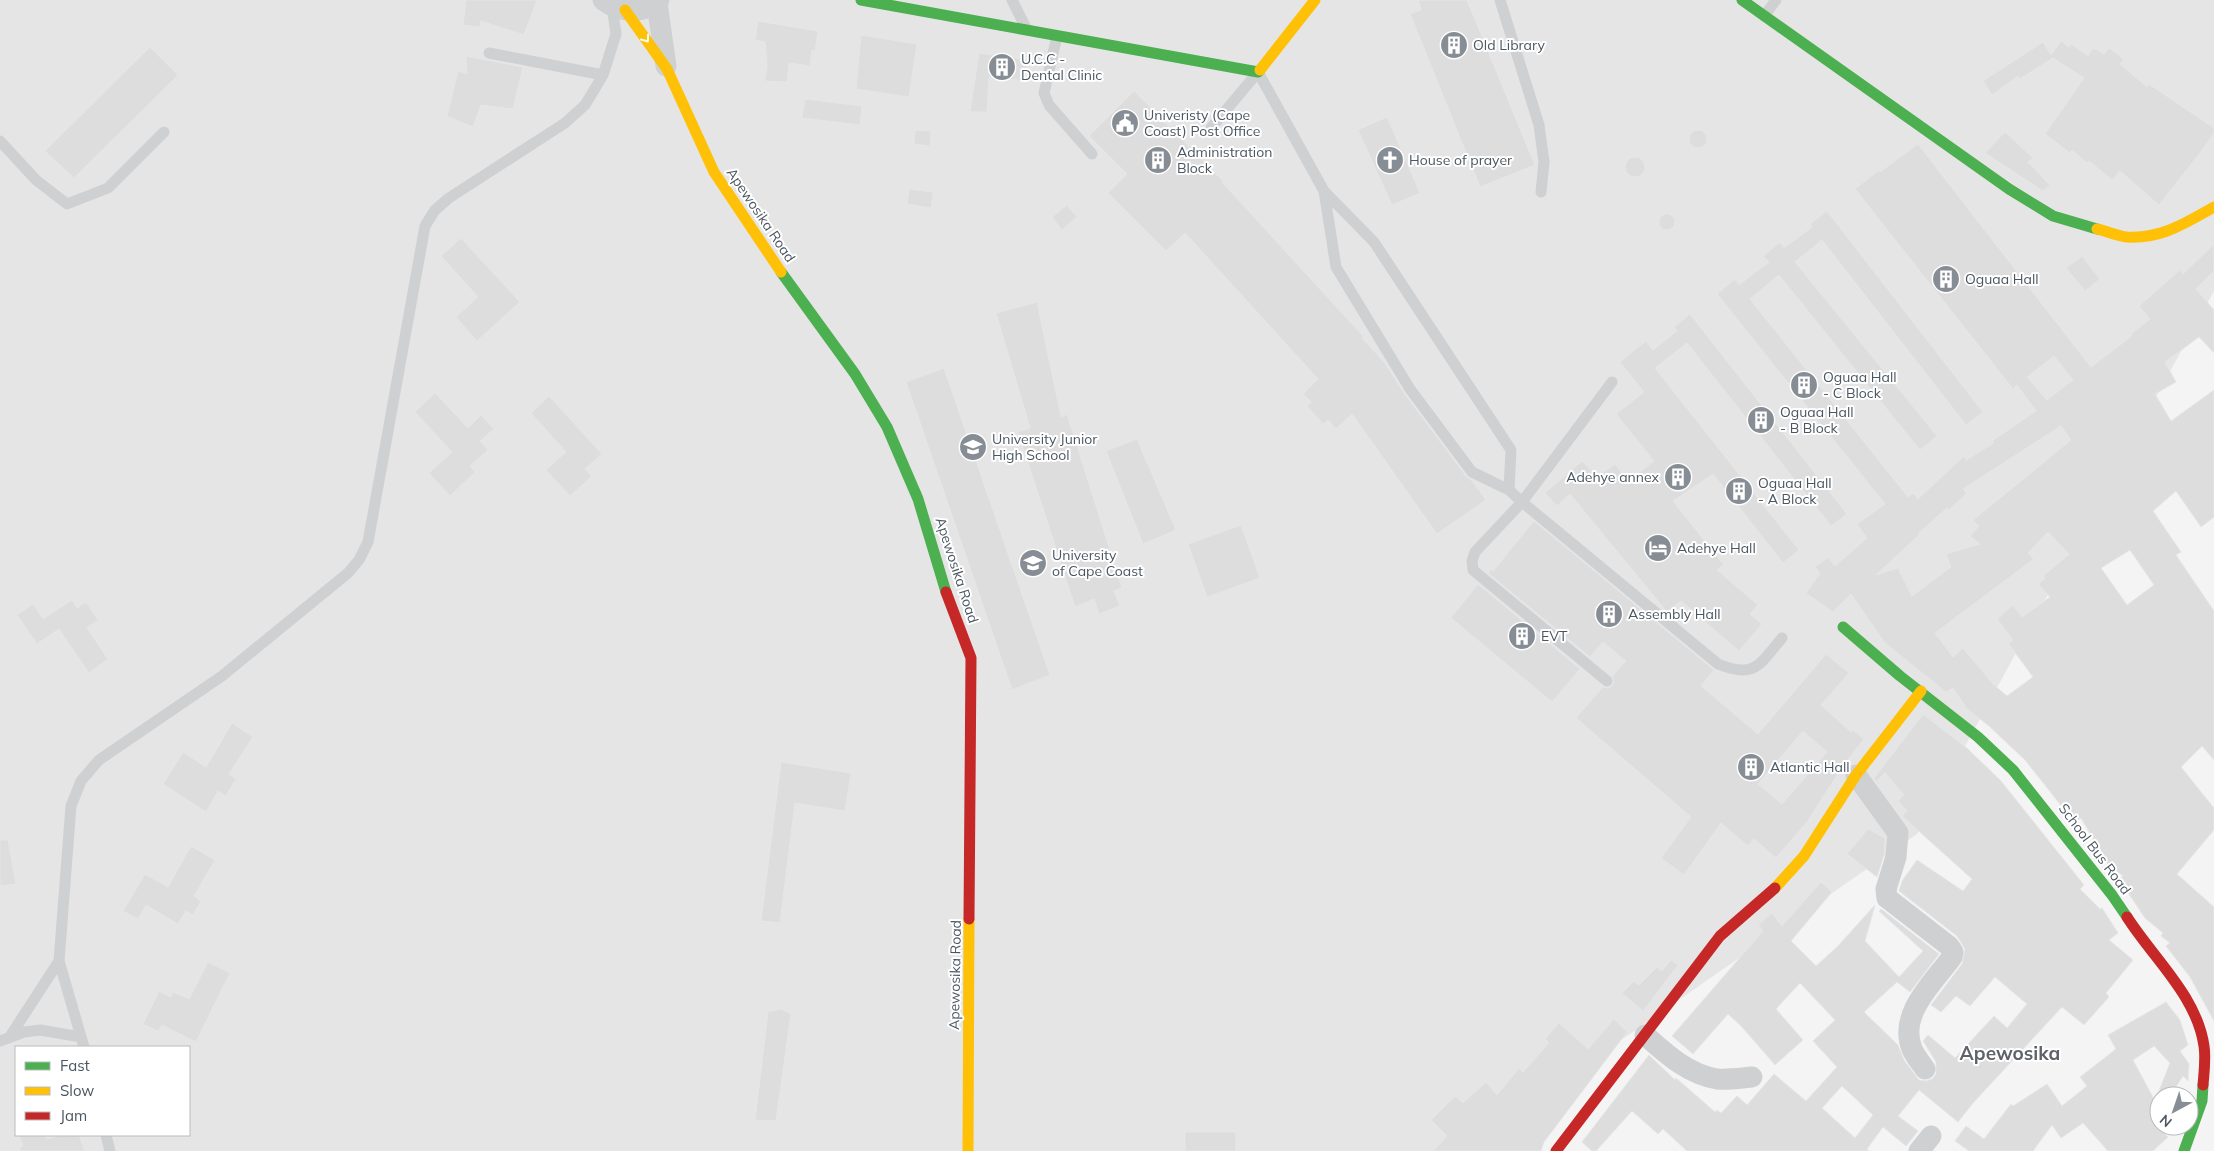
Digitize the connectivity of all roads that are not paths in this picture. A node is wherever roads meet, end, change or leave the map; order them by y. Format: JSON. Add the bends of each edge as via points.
{"nodes":[{"id":1,"x":860,"y":0,"type":"edge"},
{"id":2,"x":1012,"y":0,"type":"edge"},
{"id":3,"x":1315,"y":0,"type":"edge"},
{"id":4,"x":1500,"y":0,"type":"edge"},
{"id":5,"x":1742,"y":0,"type":"edge"},
{"id":6,"x":1770,"y":0,"type":"edge"},
{"id":7,"x":1776,"y":0,"type":"edge"},
{"id":8,"x":658,"y":1,"type":"edge"},
{"id":9,"x":613,"y":6,"type":"edge"},
{"id":10,"x":1764,"y":16,"type":"junction"},
{"id":11,"x":1026,"y":30,"type":"junction"},
{"id":12,"x":1057,"y":36,"type":"junction"},
{"id":13,"x":489,"y":53,"type":"dead end"},
{"id":14,"x":667,"y":68,"type":"junction"},
{"id":15,"x":1258,"y":72,"type":"junction"},
{"id":16,"x":603,"y":75,"type":"junction"},
{"id":17,"x":1211,"y":128,"type":"dead end"},
{"id":18,"x":164,"y":132,"type":"dead end"},
{"id":19,"x":0,"y":141,"type":"edge"},
{"id":20,"x":1092,"y":154,"type":"dead end"},
{"id":21,"x":1324,"y":191,"type":"junction"},
{"id":22,"x":1541,"y":192,"type":"dead end"},
{"id":23,"x":2214,"y":207,"type":"edge"},
{"id":24,"x":1612,"y":382,"type":"dead end"},
{"id":25,"x":1509,"y":490,"type":"junction"},
{"id":26,"x":1522,"y":502,"type":"junction"},
{"id":27,"x":1843,"y":627,"type":"dead end"},
{"id":28,"x":1782,"y":638,"type":"dead end"},
{"id":29,"x":1607,"y":681,"type":"dead end"},
{"id":30,"x":1920,"y":690,"type":"junction"},
{"id":31,"x":1856,"y":775,"type":"junction"},
{"id":32,"x":58,"y":961,"type":"junction"},
{"id":33,"x":1645,"y":1035,"type":"junction"},
{"id":34,"x":4,"y":1040,"type":"edge"},
{"id":35,"x":82,"y":1042,"type":"edge"},
{"id":36,"x":2209,"y":1042,"type":"edge"},
{"id":37,"x":1925,"y":1069,"type":"dead end"},
{"id":38,"x":1752,"y":1077,"type":"dead end"},
{"id":39,"x":106,"y":1136,"type":"edge"},
{"id":40,"x":1562,"y":1148,"type":"edge"},
{"id":41,"x":110,"y":1151,"type":"edge"},
{"id":42,"x":968,"y":1151,"type":"edge"},
{"id":43,"x":2184,"y":1151,"type":"edge"}],
"edges":[{"from":1,"to":11,"type":"street"},
{"from":2,"to":11,"type":"lane"},
{"from":3,"to":15,"type":"street"},
{"from":4,"to":22,"type":"lane","via":[[1540,125],[1544,162]]},
{"from":5,"to":10,"type":"street"},
{"from":6,"to":10,"type":"lane"},
{"from":7,"to":10,"type":"lane"},
{"from":8,"to":9,"type":"street","via":[[642,10]]},
{"from":8,"to":14,"type":"street"},
{"from":9,"to":14,"type":"street","name":"Apewosika Road","one_way":true},
{"from":9,"to":16,"type":"lane","via":[[616,34]]},
{"from":10,"to":23,"type":"street","via":[[2009,189],[2053,216],[2126,237],[2150,236],[2169,232]]},
{"from":11,"to":12,"type":"street"},
{"from":12,"to":15,"type":"street"},
{"from":12,"to":20,"type":"lane","via":[[1044,93],[1049,105]]},
{"from":13,"to":16,"type":"lane"},
{"from":14,"to":42,"type":"street","name":"Apewosika Road","via":[[714,172],[786,280],[855,374],[887,427],[918,499],[938,570],[971,658]]},
{"from":15,"to":17,"type":"lane"},
{"from":15,"to":21,"type":"lane"},
{"from":16,"to":32,"type":"lane","via":[[585,105],[565,123],[449,198],[435,210],[425,226],[368,542],[359,560],[348,573],[222,676],[98,760],[81,781],[71,806]]},
{"from":18,"to":19,"type":"lane","via":[[108,188],[67,204],[36,180]]},
{"from":21,"to":25,"type":"lane","via":[[1374,242],[1511,450]]},
{"from":21,"to":25,"type":"lane","via":[[1336,268],[1410,389],[1472,472]]},
{"from":24,"to":26,"type":"lane"},
{"from":25,"to":26,"type":"lane"},
{"from":26,"to":28,"type":"lane","via":[[1718,664],[1743,671],[1758,666]]},
{"from":26,"to":29,"type":"lane","via":[[1475,552],[1474,570]]},
{"from":27,"to":30,"type":"street","name":"School Bus Road"},
{"from":30,"to":31,"type":"street"},
{"from":30,"to":36,"type":"street","name":"School Bus Road","via":[[1978,737],[2032,791],[2177,985]]},
{"from":31,"to":33,"type":"street","via":[[1804,856],[1766,898],[1720,936]]},
{"from":31,"to":37,"type":"street","via":[[1898,833],[1887,898],[1953,952],[1914,1006],[1908,1031],[1912,1049]]},
{"from":32,"to":34,"type":"lane"},
{"from":32,"to":35,"type":"lane"},
{"from":33,"to":38,"type":"street","via":[[1671,1058],[1694,1072],[1718,1079]]},
{"from":33,"to":40,"type":"street"},
{"from":34,"to":35,"type":"lane","via":[[40,1030]]},
{"from":36,"to":43,"type":"street","name":"School Bus Road","via":[[2202,1101]]},
{"from":39,"to":41,"type":"lane"}]}
